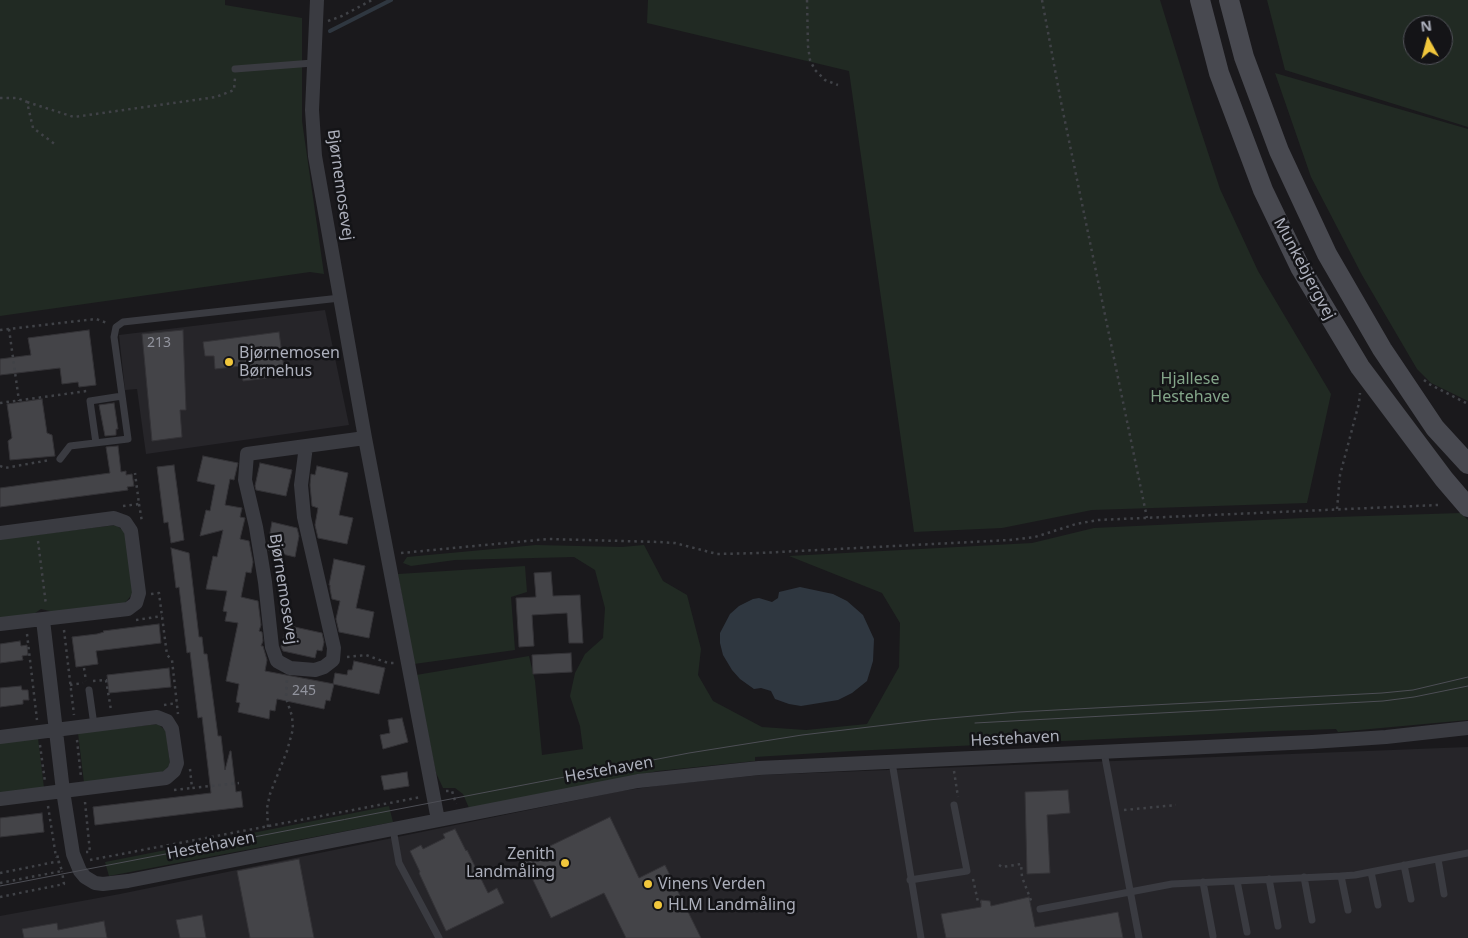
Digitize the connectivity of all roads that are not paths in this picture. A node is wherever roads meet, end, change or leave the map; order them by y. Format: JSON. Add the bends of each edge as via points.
{"nodes":[{"id":1,"x":317,"y":0,"type":"edge"},
{"id":2,"x":1200,"y":0,"type":"edge"},
{"id":3,"x":1229,"y":0,"type":"edge"},
{"id":4,"x":313,"y":63,"type":"junction"},
{"id":5,"x":235,"y":69,"type":"road end"},
{"id":6,"x":340,"y":298,"type":"junction"},
{"id":7,"x":122,"y":396,"type":"junction"},
{"id":8,"x":365,"y":438,"type":"junction"},
{"id":9,"x":96,"y":443,"type":"junction"},
{"id":10,"x":306,"y":446,"type":"junction"},
{"id":11,"x":60,"y":459,"type":"road end"},
{"id":12,"x":1468,"y":464,"type":"edge"},
{"id":13,"x":1468,"y":507,"type":"edge"},
{"id":14,"x":0,"y":533,"type":"edge"},
{"id":15,"x":45,"y":619,"type":"junction"},
{"id":16,"x":0,"y":624,"type":"edge"},
{"id":17,"x":90,"y":690,"type":"road end"},
{"id":18,"x":94,"y":726,"type":"junction"},
{"id":19,"x":1468,"y":728,"type":"edge"},
{"id":20,"x":56,"y":730,"type":"junction"},
{"id":21,"x":0,"y":737,"type":"edge"},
{"id":22,"x":1104,"y":752,"type":"junction"},
{"id":23,"x":892,"y":762,"type":"junction"},
{"id":24,"x":64,"y":791,"type":"junction"},
{"id":25,"x":0,"y":799,"type":"edge"},
{"id":26,"x":954,"y":805,"type":"dead end"},
{"id":27,"x":438,"y":820,"type":"junction"},
{"id":28,"x":393,"y":829,"type":"junction"},
{"id":29,"x":1468,"y":853,"type":"edge"},
{"id":30,"x":1438,"y":859,"type":"junction"},
{"id":31,"x":1404,"y":865,"type":"junction"},
{"id":32,"x":1372,"y":872,"type":"junction"},
{"id":33,"x":1341,"y":876,"type":"junction"},
{"id":34,"x":1304,"y":877,"type":"junction"},
{"id":35,"x":1269,"y":879,"type":"junction"},
{"id":36,"x":910,"y":880,"type":"junction"},
{"id":37,"x":1237,"y":881,"type":"junction"},
{"id":38,"x":1203,"y":882,"type":"junction"},
{"id":39,"x":1131,"y":892,"type":"junction"},
{"id":40,"x":1444,"y":894,"type":"dead end"},
{"id":41,"x":1411,"y":899,"type":"dead end"},
{"id":42,"x":1378,"y":905,"type":"dead end"},
{"id":43,"x":1040,"y":909,"type":"road end"},
{"id":44,"x":1348,"y":910,"type":"dead end"},
{"id":45,"x":1312,"y":920,"type":"dead end"},
{"id":46,"x":1278,"y":926,"type":"dead end"},
{"id":47,"x":1247,"y":932,"type":"dead end"},
{"id":48,"x":1213,"y":936,"type":"dead end"},
{"id":49,"x":439,"y":938,"type":"edge"},
{"id":50,"x":921,"y":938,"type":"edge"},
{"id":51,"x":1139,"y":938,"type":"edge"}],
"edges":[{"from":1,"to":4,"type":"street","name":"Bjørnemosevej"},
{"from":2,"to":13,"type":"street","name":"Munkebjergvej","via":[[1220,73],[1246,145],[1263,190],[1300,267],[1360,367]]},
{"from":3,"to":12,"type":"street","name":"Munkebjergvej","via":[[1244,58],[1279,151],[1327,254],[1387,357],[1436,428]]},
{"from":4,"to":5,"type":"lane"},
{"from":4,"to":6,"type":"street","name":"Bjørnemosevej","via":[[315,156]]},
{"from":6,"to":7,"type":"lane","via":[[123,322],[116,327],[114,337]]},
{"from":6,"to":8,"type":"street","name":"Bjørnemosevej"},
{"from":7,"to":9,"type":"lane","via":[[128,438]]},
{"from":7,"to":9,"type":"lane","via":[[90,400]]},
{"from":8,"to":10,"type":"street","name":"Bjørnemosevej"},
{"from":8,"to":27,"type":"street","name":"Bjørnemosevej"},
{"from":9,"to":11,"type":"lane","via":[[70,446]]},
{"from":10,"to":10,"type":"street","name":"Bjørnemosevej","via":[[247,454],[245,480],[265,582],[272,648],[277,661],[290,668],[315,670],[333,660],[334,648],[304,517],[301,485]]},
{"from":14,"to":15,"type":"street","via":[[114,518],[125,522],[131,532],[136,603],[128,609]]},
{"from":15,"to":16,"type":"street"},
{"from":15,"to":20,"type":"street"},
{"from":17,"to":18,"type":"lane"},
{"from":18,"to":20,"type":"street"},
{"from":18,"to":24,"type":"street","via":[[157,717],[167,721],[172,729],[177,763],[174,771],[166,778]]},
{"from":19,"to":22,"type":"street","name":"Hestehaven","via":[[1312,742]]},
{"from":20,"to":21,"type":"street"},
{"from":20,"to":24,"type":"street"},
{"from":22,"to":23,"type":"street","name":"Hestehaven"},
{"from":22,"to":39,"type":"lane"},
{"from":23,"to":27,"type":"street","name":"Hestehaven","via":[[759,768],[638,781]]},
{"from":23,"to":36,"type":"lane"},
{"from":24,"to":25,"type":"street"},
{"from":24,"to":28,"type":"street","name":"Hestehaven","via":[[80,871],[95,883],[103,884]]},
{"from":26,"to":36,"type":"lane","via":[[967,871]]},
{"from":27,"to":28,"type":"street","name":"Hestehaven"},
{"from":28,"to":49,"type":"lane","via":[[399,863]]},
{"from":29,"to":30,"type":"lane"},
{"from":30,"to":31,"type":"lane"},
{"from":30,"to":40,"type":"lane"},
{"from":31,"to":32,"type":"lane"},
{"from":31,"to":41,"type":"lane"},
{"from":32,"to":33,"type":"lane"},
{"from":32,"to":42,"type":"lane"},
{"from":33,"to":34,"type":"lane"},
{"from":33,"to":44,"type":"lane"},
{"from":34,"to":35,"type":"lane"},
{"from":34,"to":45,"type":"lane"},
{"from":35,"to":37,"type":"lane"},
{"from":35,"to":46,"type":"lane"},
{"from":36,"to":50,"type":"lane"},
{"from":37,"to":38,"type":"lane"},
{"from":37,"to":47,"type":"lane"},
{"from":38,"to":39,"type":"lane"},
{"from":38,"to":48,"type":"lane"},
{"from":39,"to":43,"type":"lane"},
{"from":39,"to":51,"type":"lane"}]}
